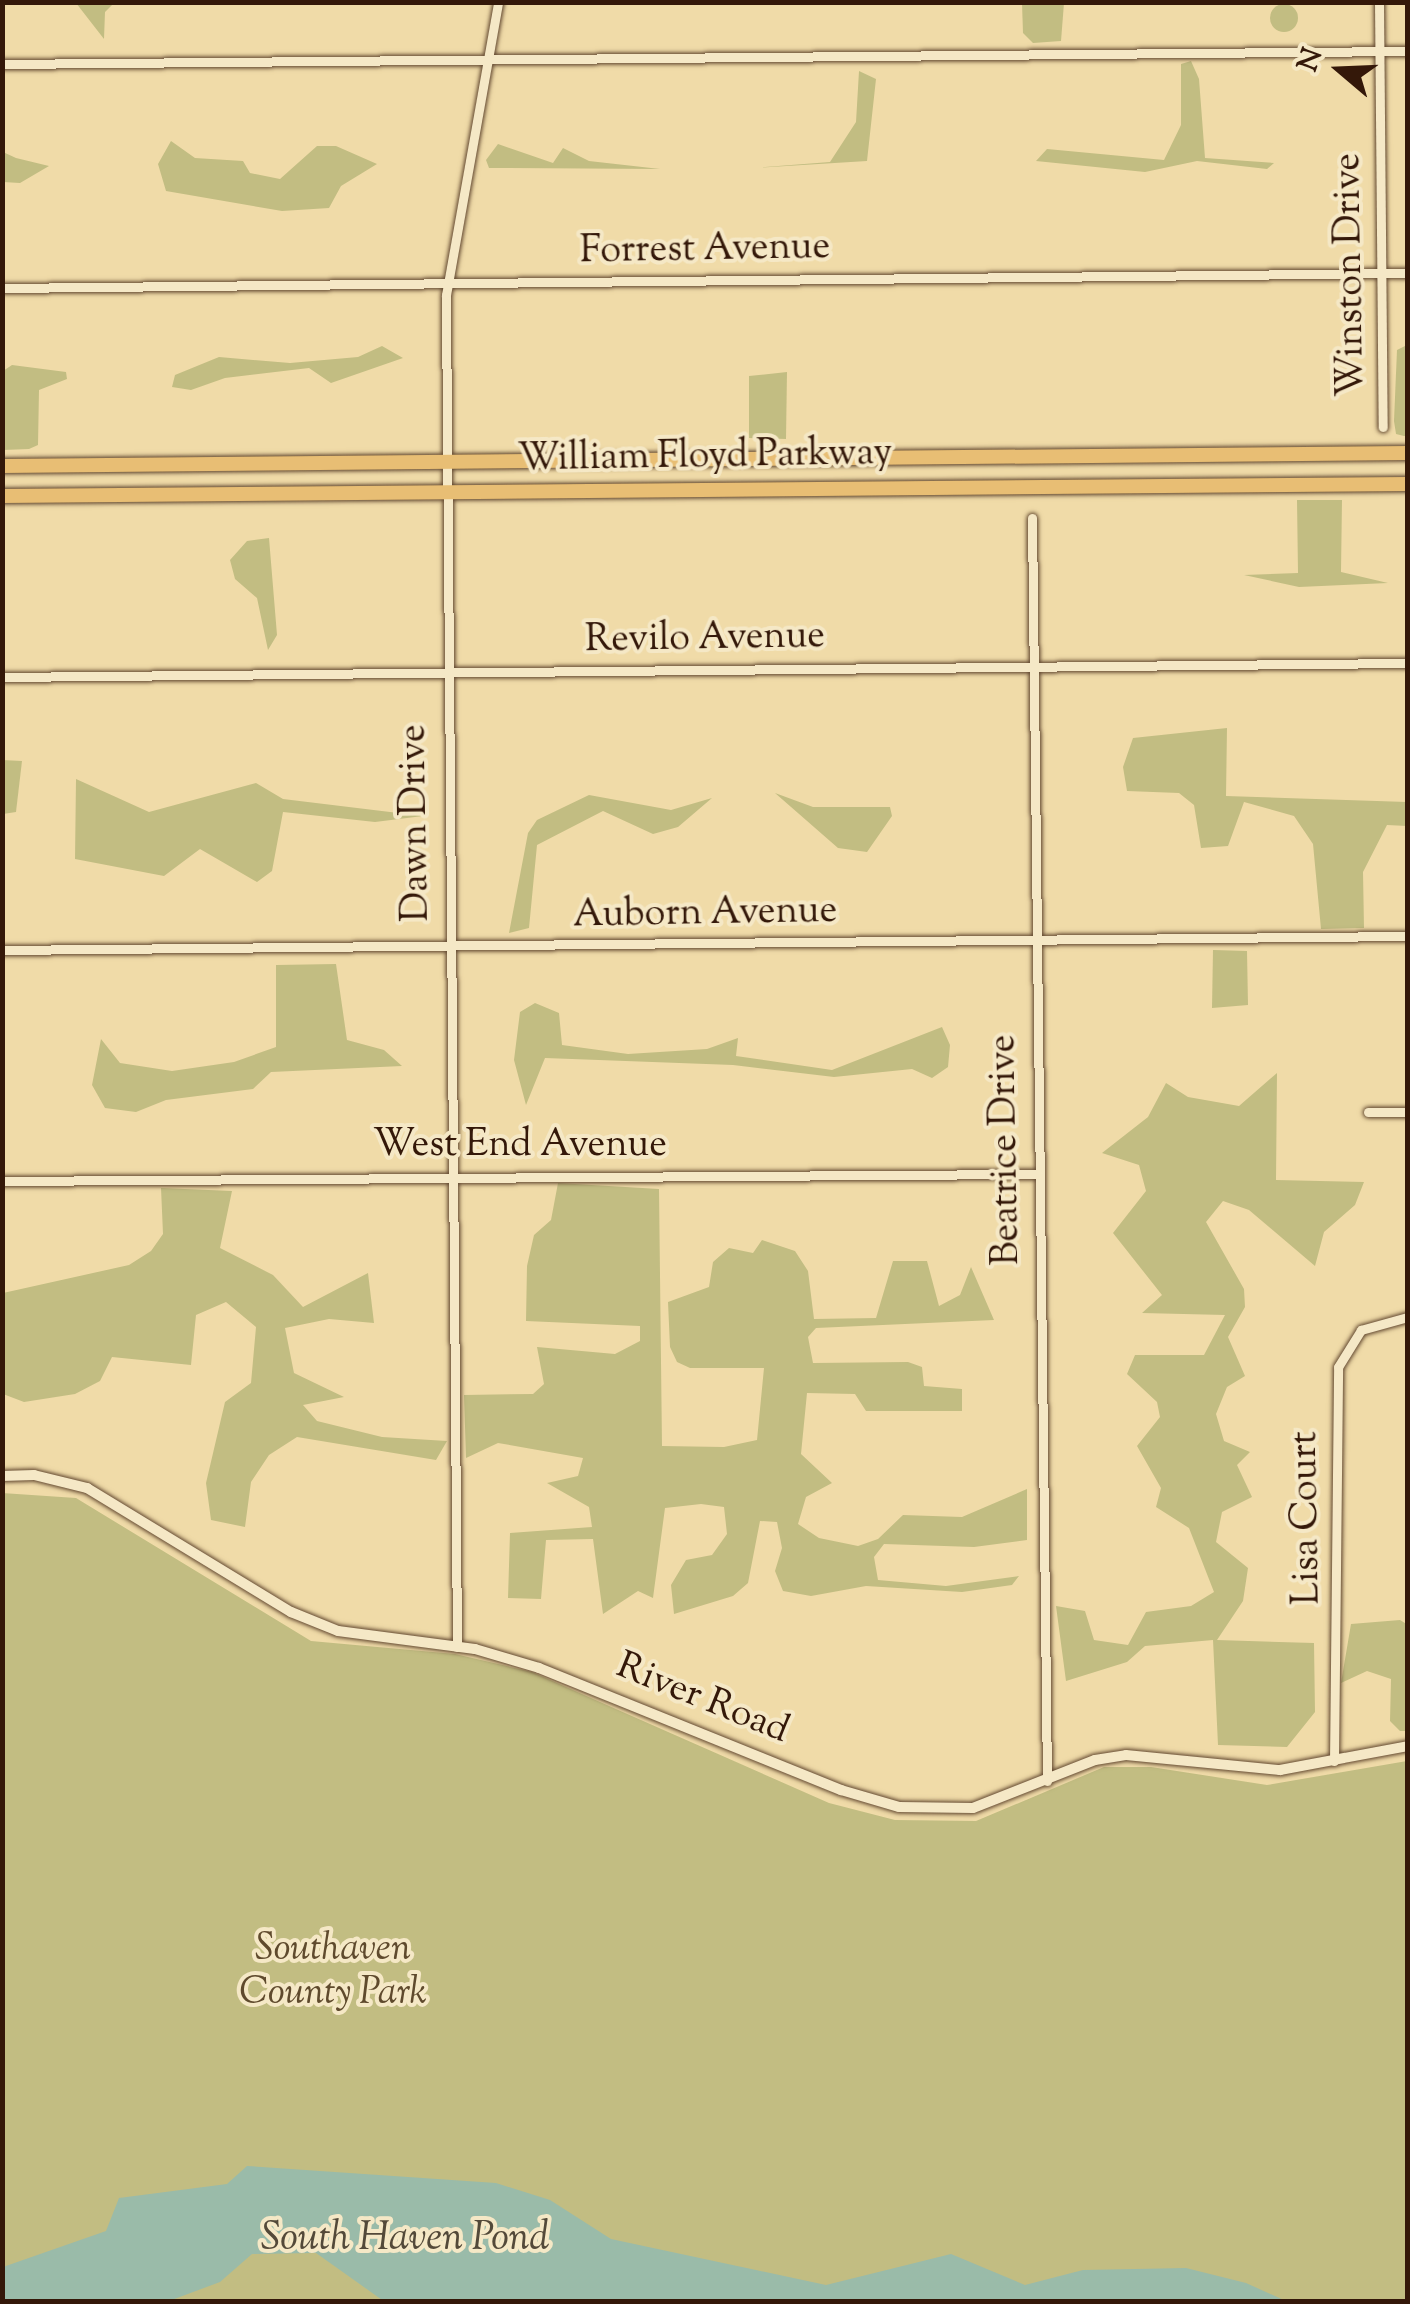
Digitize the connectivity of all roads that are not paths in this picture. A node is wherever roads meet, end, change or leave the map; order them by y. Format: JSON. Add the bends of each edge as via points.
{"nodes":[{"id":1,"x":498,"y":2,"type":"edge"},
{"id":2,"x":1379,"y":2,"type":"edge"},
{"id":3,"x":1408,"y":51,"type":"edge"},
{"id":4,"x":1380,"y":52,"type":"junction"},
{"id":5,"x":488,"y":57,"type":"junction"},
{"id":6,"x":2,"y":64,"type":"edge"},
{"id":7,"x":1382,"y":273,"type":"junction"},
{"id":8,"x":1408,"y":273,"type":"edge"},
{"id":9,"x":446,"y":283,"type":"junction"},
{"id":10,"x":2,"y":288,"type":"edge"},
{"id":11,"x":1383,"y":427,"type":"dead end"},
{"id":12,"x":1408,"y":453,"type":"edge"},
{"id":13,"x":446,"y":462,"type":"junction"},
{"id":14,"x":2,"y":466,"type":"edge"},
{"id":15,"x":1408,"y":484,"type":"edge"},
{"id":16,"x":447,"y":492,"type":"junction"},
{"id":17,"x":2,"y":496,"type":"edge"},
{"id":18,"x":1032,"y":518,"type":"dead end"},
{"id":19,"x":1408,"y":663,"type":"edge"},
{"id":20,"x":1032,"y":666,"type":"junction"},
{"id":21,"x":446,"y":674,"type":"junction"},
{"id":22,"x":2,"y":677,"type":"edge"},
{"id":23,"x":1408,"y":936,"type":"edge"},
{"id":24,"x":1034,"y":943,"type":"junction"},
{"id":25,"x":448,"y":948,"type":"junction"},
{"id":26,"x":2,"y":950,"type":"edge"},
{"id":27,"x":1368,"y":1112,"type":"dead end"},
{"id":28,"x":1408,"y":1112,"type":"edge"},
{"id":29,"x":1038,"y":1174,"type":"junction"},
{"id":30,"x":450,"y":1177,"type":"junction"},
{"id":31,"x":2,"y":1181,"type":"edge"},
{"id":32,"x":1408,"y":1317,"type":"edge"},
{"id":33,"x":2,"y":1476,"type":"edge"},
{"id":34,"x":457,"y":1647,"type":"junction"},
{"id":35,"x":1408,"y":1746,"type":"edge"},
{"id":36,"x":1334,"y":1761,"type":"junction"},
{"id":37,"x":1048,"y":1781,"type":"junction"}],
"edges":[{"from":1,"to":5,"type":"street","name":"Dawn Drive"},
{"from":2,"to":4,"type":"street","name":"Winston Drive"},
{"from":3,"to":4,"type":"street"},
{"from":4,"to":5,"type":"street"},
{"from":4,"to":7,"type":"street","name":"Winston Drive"},
{"from":5,"to":6,"type":"street"},
{"from":5,"to":9,"type":"street","name":"Dawn Drive"},
{"from":7,"to":8,"type":"street","name":"Forrest Avenue"},
{"from":7,"to":9,"type":"street","name":"Forrest Avenue"},
{"from":7,"to":11,"type":"street","name":"Winston Drive"},
{"from":9,"to":10,"type":"street","name":"Forrest Avenue"},
{"from":9,"to":13,"type":"street","name":"Dawn Drive"},
{"from":12,"to":13,"type":"highway","name":"William Floyd Parkway"},
{"from":13,"to":14,"type":"highway","name":"William Floyd Parkway"},
{"from":13,"to":16,"type":"street","name":"Dawn Drive"},
{"from":15,"to":16,"type":"highway","name":"William Floyd Parkway"},
{"from":16,"to":17,"type":"highway","name":"William Floyd Parkway"},
{"from":16,"to":21,"type":"street","name":"Dawn Drive"},
{"from":18,"to":20,"type":"street","name":"Beatrice Drive"},
{"from":19,"to":20,"type":"street","name":"Revilo Avenue"},
{"from":20,"to":21,"type":"street","name":"Revilo Avenue"},
{"from":20,"to":24,"type":"street","name":"Beatrice Drive"},
{"from":21,"to":22,"type":"street","name":"Revilo Avenue"},
{"from":21,"to":25,"type":"street","name":"Dawn Drive"},
{"from":23,"to":24,"type":"street","name":"Auborn Avenue"},
{"from":24,"to":25,"type":"street","name":"Auborn Avenue"},
{"from":24,"to":29,"type":"street","name":"Beatrice Drive"},
{"from":25,"to":26,"type":"street","name":"Auborn Avenue"},
{"from":25,"to":30,"type":"street","name":"Dawn Drive"},
{"from":27,"to":28,"type":"street"},
{"from":29,"to":30,"type":"street","name":"West End Avenue"},
{"from":29,"to":37,"type":"street","name":"Beatrice Drive"},
{"from":30,"to":31,"type":"street","name":"West End Avenue"},
{"from":30,"to":34,"type":"street","name":"Dawn Drive"},
{"from":32,"to":36,"type":"street","name":"Lisa Court","via":[[1361,1330],[1338,1367]]},
{"from":33,"to":34,"type":"street","name":"River Road","via":[[34,1475],[87,1488],[291,1612],[338,1631]]},
{"from":34,"to":37,"type":"street","name":"River Road","via":[[570,1680],[841,1790],[899,1806],[973,1808]]},
{"from":35,"to":36,"type":"street","name":"River Road"},
{"from":36,"to":37,"type":"street","name":"River Road","via":[[1280,1770],[1126,1755],[1095,1760]]}]}
